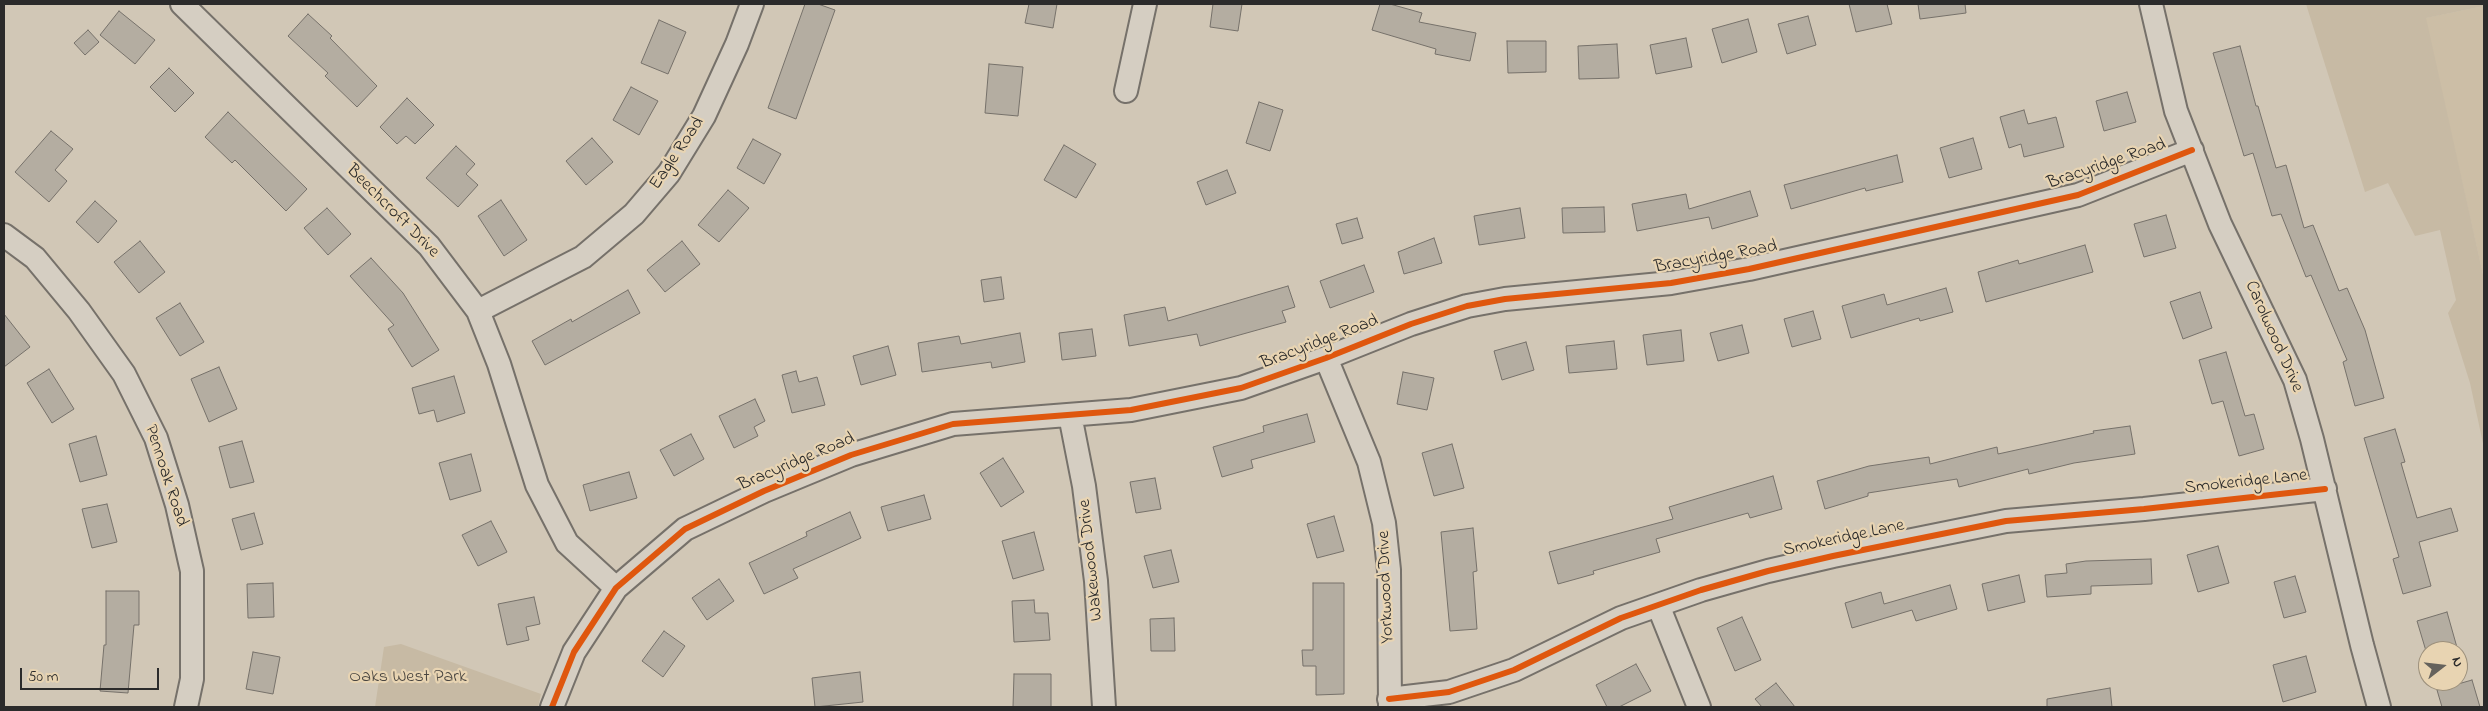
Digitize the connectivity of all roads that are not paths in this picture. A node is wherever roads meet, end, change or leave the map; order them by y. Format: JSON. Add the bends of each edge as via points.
{"nodes":[{"id":1,"x":182,"y":4,"type":"edge"},
{"id":2,"x":752,"y":4,"type":"edge"},
{"id":3,"x":1145,"y":4,"type":"edge"},
{"id":4,"x":2151,"y":4,"type":"edge"},
{"id":5,"x":1126,"y":91,"type":"dead end"},
{"id":6,"x":2192,"y":150,"type":"junction"},
{"id":7,"x":4,"y":235,"type":"edge"},
{"id":8,"x":478,"y":311,"type":"junction"},
{"id":9,"x":1326,"y":358,"type":"junction"},
{"id":10,"x":1070,"y":415,"type":"junction"},
{"id":11,"x":2325,"y":489,"type":"junction"},
{"id":12,"x":616,"y":588,"type":"junction"},
{"id":13,"x":1658,"y":605,"type":"junction"},
{"id":14,"x":1390,"y":703,"type":"edge"},
{"id":15,"x":186,"y":707,"type":"edge"},
{"id":16,"x":552,"y":707,"type":"edge"},
{"id":17,"x":1104,"y":707,"type":"edge"},
{"id":18,"x":1699,"y":707,"type":"edge"},
{"id":19,"x":2380,"y":707,"type":"edge"}],
"edges":[{"from":1,"to":8,"type":"street","name":"Beechcroft Drive","via":[[429,246]]},
{"from":2,"to":8,"type":"street","name":"Eagle Road","via":[[738,44],[704,116],[670,173],[634,214],[583,257]]},
{"from":3,"to":5,"type":"street"},
{"from":4,"to":6,"type":"street","name":"Carolwood Drive","via":[[2176,111]]},
{"from":6,"to":9,"type":"street","name":"Bracyridge Road","via":[[2078,195],[1749,270],[1671,283],[1505,299],[1467,306]]},
{"from":6,"to":11,"type":"street","name":"Carolwood Drive","via":[[2220,224],[2295,380]]},
{"from":7,"to":15,"type":"street","name":"Pennoak Road","via":[[35,258],[79,311],[124,374],[156,438],[177,505],[192,571],[192,679]]},
{"from":8,"to":12,"type":"street","name":"Beechcroft Drive","via":[[499,364],[537,485],[567,543]]},
{"from":9,"to":10,"type":"street","name":"Bracyridge Road","via":[[1242,388],[1132,410]]},
{"from":9,"to":14,"type":"street","name":"Yorkwood Drive","via":[[1369,462],[1384,523],[1389,570]]},
{"from":10,"to":12,"type":"street","name":"Bracyridge Road","via":[[953,424],[851,455],[764,491],[686,529]]},
{"from":10,"to":17,"type":"street","name":"Wakewood Drive","via":[[1084,486],[1096,581]]},
{"from":11,"to":13,"type":"street","name":"Smokeridge Lane","via":[[2006,521],[1768,571]]},
{"from":11,"to":19,"type":"street","name":"Carolwood Drive"},
{"from":12,"to":16,"type":"street","name":"Bracyridge Road","via":[[574,652]]},
{"from":13,"to":14,"type":"street","name":"Smokeridge Lane","via":[[1621,618],[1514,670],[1449,692]]},
{"from":13,"to":18,"type":"street"}]}
